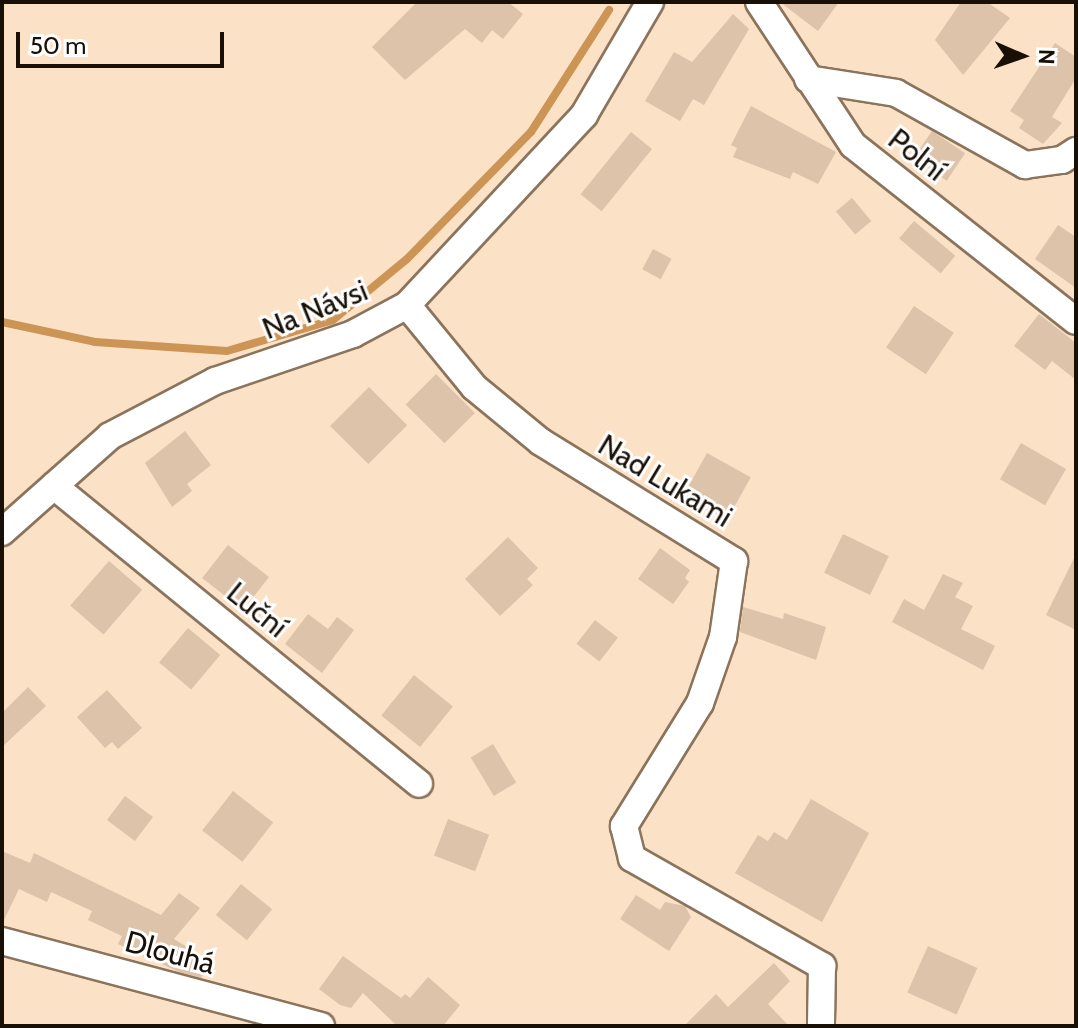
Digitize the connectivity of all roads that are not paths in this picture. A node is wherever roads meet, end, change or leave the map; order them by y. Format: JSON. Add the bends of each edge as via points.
{"nodes":[{"id":1,"x":649,"y":2,"type":"edge"},
{"id":2,"x":759,"y":2,"type":"edge"},
{"id":3,"x":808,"y":79,"type":"junction"},
{"id":4,"x":1076,"y":151,"type":"edge"},
{"id":5,"x":407,"y":305,"type":"junction"},
{"id":6,"x":1076,"y":321,"type":"edge"},
{"id":7,"x":54,"y":486,"type":"junction"},
{"id":8,"x":2,"y":532,"type":"edge"},
{"id":9,"x":419,"y":784,"type":"dead end"},
{"id":10,"x":2,"y":941,"type":"edge"},
{"id":11,"x":321,"y":1026,"type":"edge"},
{"id":12,"x":821,"y":1026,"type":"edge"}],
"edges":[{"from":1,"to":5,"type":"street","name":"Na Návsi","via":[[584,115]]},
{"from":2,"to":3,"type":"street","name":"Polní"},
{"from":3,"to":4,"type":"street","via":[[896,93],[1025,165],[1062,160]]},
{"from":3,"to":6,"type":"street","name":"Polní","via":[[853,145]]},
{"from":5,"to":7,"type":"street","name":"Na Návsi","via":[[353,334],[215,381],[110,436]]},
{"from":5,"to":12,"type":"street","name":"Nad Lukami","via":[[474,387],[541,442],[734,561],[723,637],[700,703],[624,826],[632,858],[822,966]]},
{"from":7,"to":8,"type":"street","name":"Na Návsi"},
{"from":7,"to":9,"type":"street","name":"Luční"},
{"from":10,"to":11,"type":"street","name":"Dlouhá"}]}
